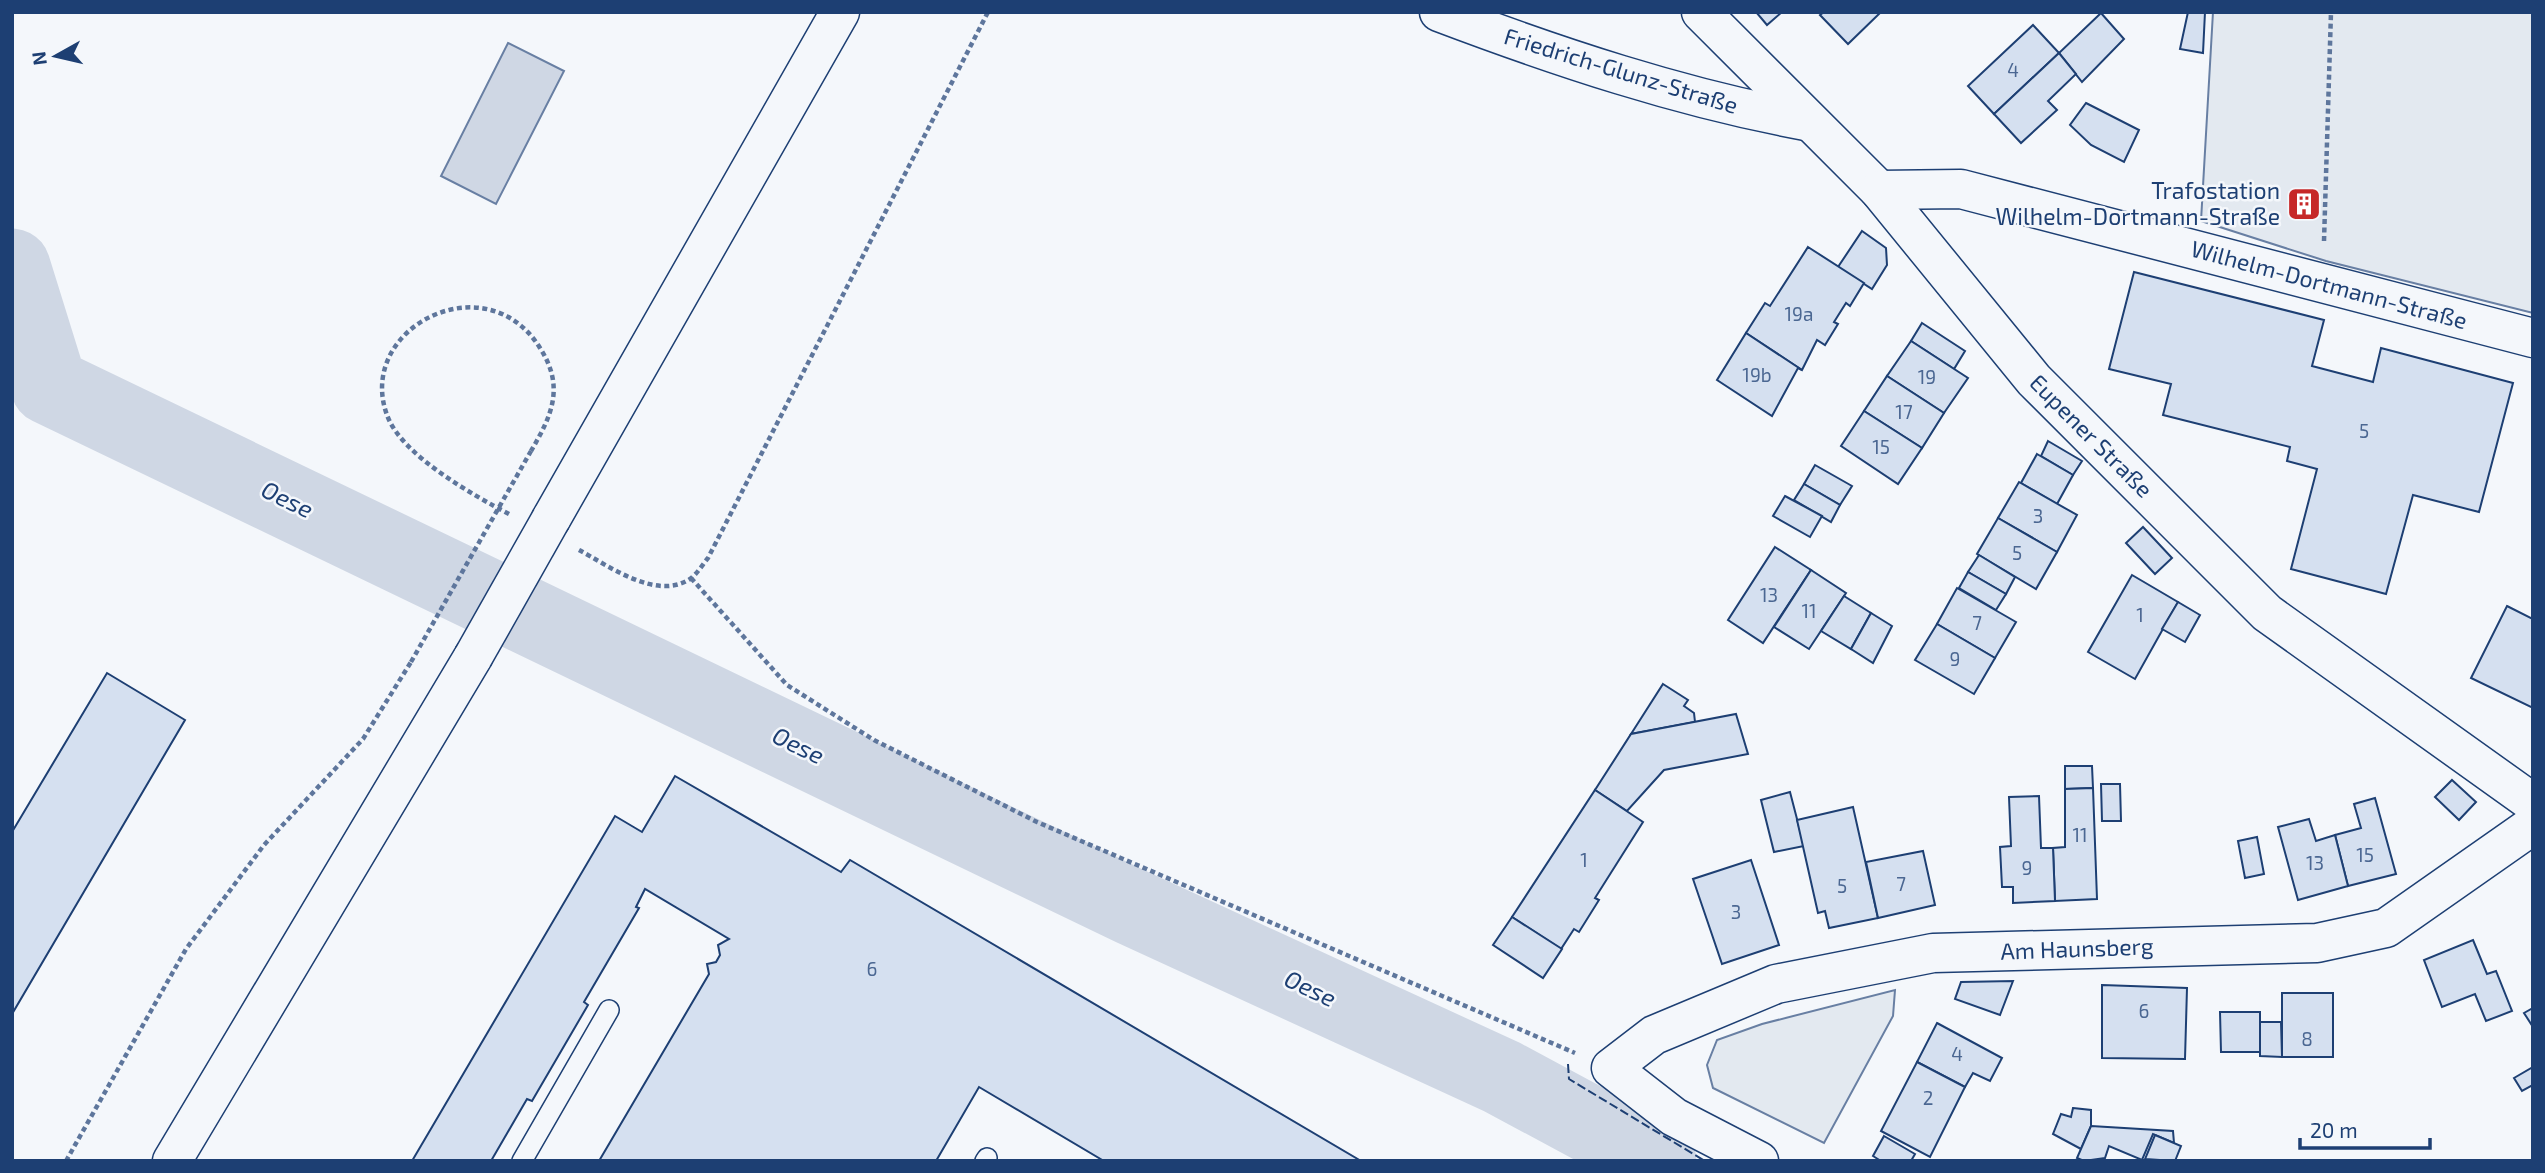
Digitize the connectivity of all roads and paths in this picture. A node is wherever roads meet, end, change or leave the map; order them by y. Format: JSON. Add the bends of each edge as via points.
{"nodes":[{"id":1,"x":840,"y":12,"type":"edge"},
{"id":2,"x":988,"y":12,"type":"edge"},
{"id":3,"x":1438,"y":12,"type":"edge"},
{"id":4,"x":1700,"y":12,"type":"edge"},
{"id":5,"x":2331,"y":12,"type":"edge"},
{"id":6,"x":1806,"y":121,"type":"junction"},
{"id":7,"x":1879,"y":190,"type":"junction"},
{"id":8,"x":2323,"y":284,"type":"junction"},
{"id":9,"x":2533,"y":338,"type":"edge"},
{"id":10,"x":511,"y":515,"type":"dead end"},
{"id":11,"x":561,"y":532,"type":"junction"},
{"id":12,"x":691,"y":578,"type":"junction"},
{"id":13,"x":2533,"y":803,"type":"edge"},
{"id":14,"x":2533,"y":825,"type":"edge"},
{"id":15,"x":609,"y":1010,"type":"dead end"},
{"id":16,"x":1611,"y":1068,"type":"junction"},
{"id":17,"x":66,"y":1161,"type":"edge"},
{"id":18,"x":172,"y":1161,"type":"edge"},
{"id":19,"x":522,"y":1161,"type":"edge"},
{"id":20,"x":1759,"y":1161,"type":"edge"}],
"edges":[{"from":1,"to":11,"type":"street"},
{"from":2,"to":12,"type":"path","via":[[708,558]]},
{"from":3,"to":6,"type":"street","name":"Friedrich-Glunz-Straße","via":[[1516,41],[1733,107]]},
{"from":4,"to":6,"type":"street","name":"Eupener Straße"},
{"from":5,"to":8,"type":"path"},
{"from":6,"to":7,"type":"street","name":"Eupener Straße"},
{"from":7,"to":8,"type":"street","name":"Wilhelm-Dortmann-Straße","via":[[1961,189]]},
{"from":7,"to":13,"type":"street","name":"Eupener Straße","via":[[2034,380],[2267,613]]},
{"from":8,"to":9,"type":"street","name":"Wilhelm-Dortmann-Straße"},
{"from":10,"to":17,"type":"path","bridge":true,"via":[[464,490],[411,449],[387,416],[382,387],[391,352],[402,337],[433,315],[454,308],[485,307],[517,320],[548,361],[553,380],[551,417],[531,451],[411,662],[363,739],[264,845],[186,949]]},
{"from":11,"to":12,"type":"path","via":[[630,577],[666,588]]},
{"from":11,"to":18,"type":"street","bridge":true,"via":[[473,657]]},
{"from":12,"to":16,"type":"path","via":[[788,685],[874,740],[1037,822]]},
{"from":14,"to":16,"type":"street","name":"Am Haunsberg","via":[[2386,928],[2317,943],[1933,953],[1776,984],[1654,1035]]},
{"from":15,"to":19,"type":"lane"},
{"from":16,"to":20,"type":"street","via":[[1674,1117]]}]}
